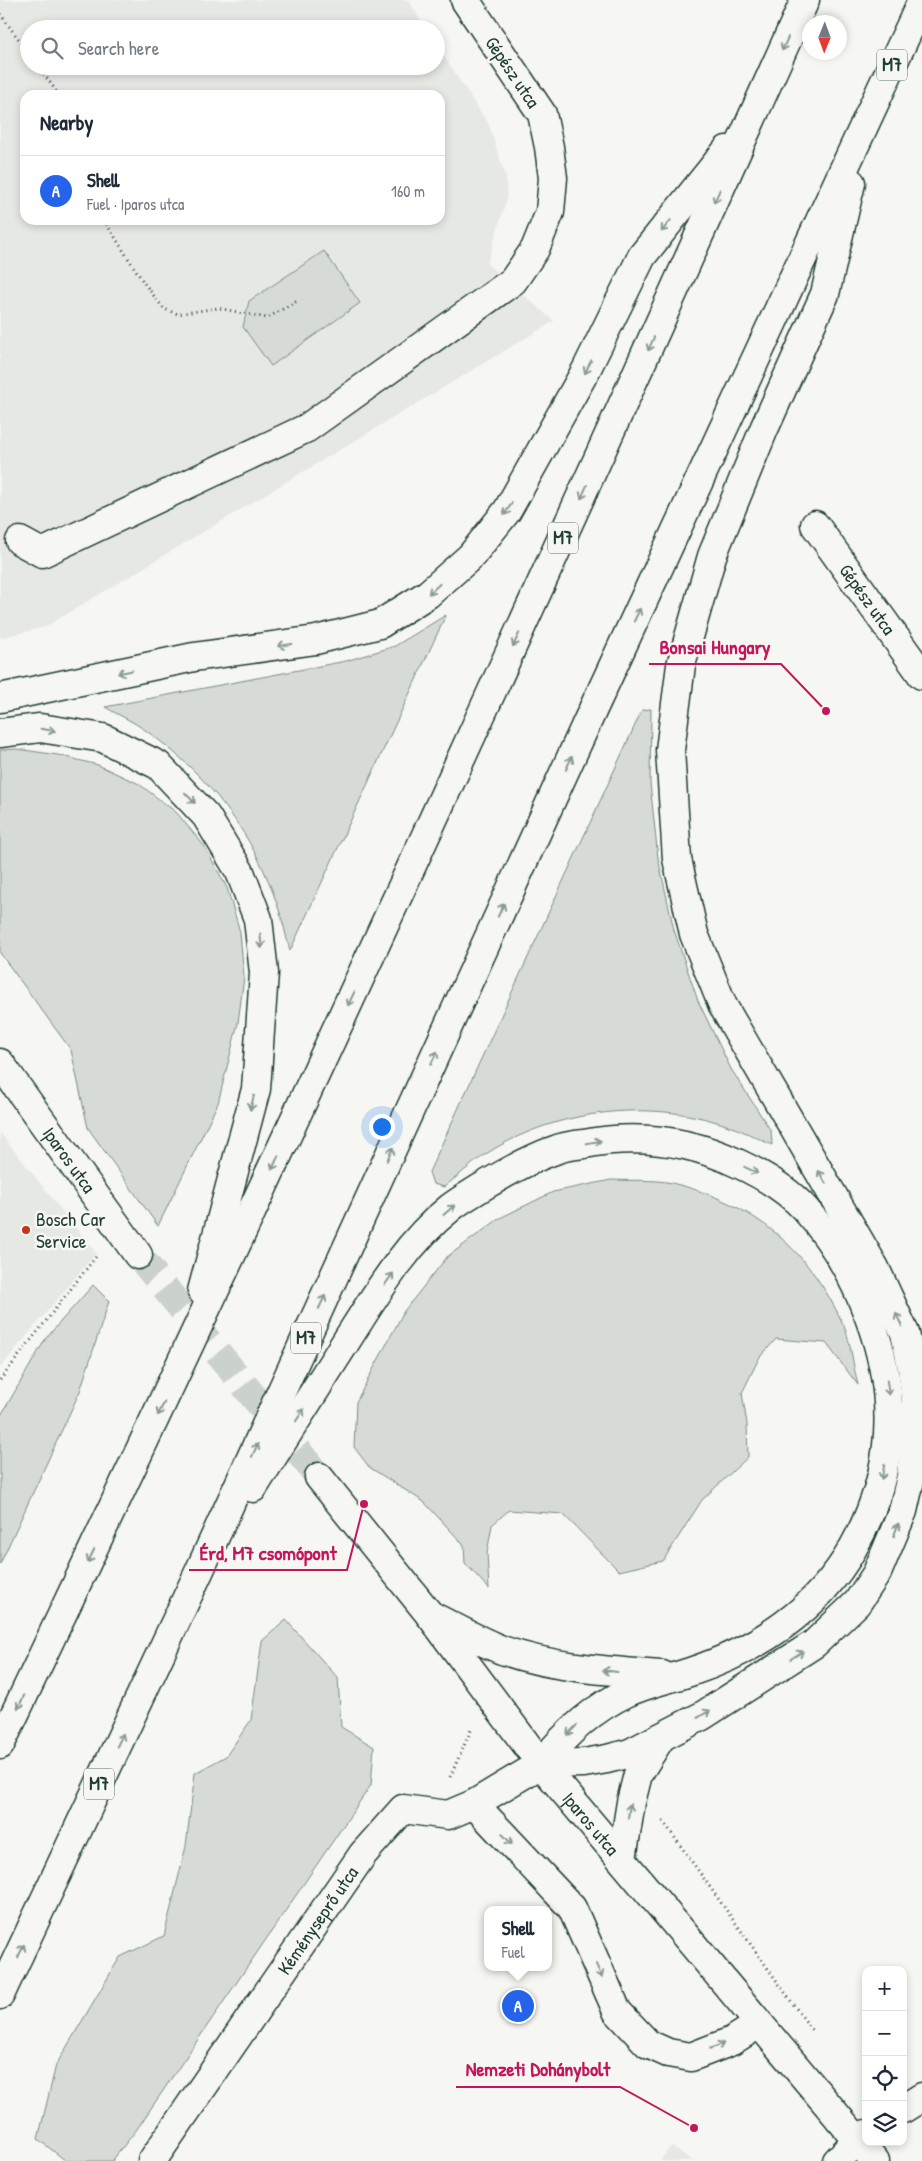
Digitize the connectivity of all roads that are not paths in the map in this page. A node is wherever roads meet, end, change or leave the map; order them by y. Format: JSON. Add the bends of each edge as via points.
{"nodes":[{"id":1,"x":465,"y":0,"type":"edge"},
{"id":2,"x":805,"y":0,"type":"edge"},
{"id":3,"x":922,"y":1,"type":"edge"},
{"id":4,"x":752,"y":120,"type":"junction"},
{"id":5,"x":863,"y":130,"type":"junction"},
{"id":6,"x":815,"y":525,"type":"dead end"},
{"id":7,"x":20,"y":541,"type":"dead end"},
{"id":8,"x":922,"y":674,"type":"edge"},
{"id":9,"x":0,"y":698,"type":"edge"},
{"id":10,"x":0,"y":733,"type":"edge"},
{"id":11,"x":0,"y":1063,"type":"edge"},
{"id":12,"x":138,"y":1255,"type":"tunnel mouth"},
{"id":13,"x":182,"y":1365,"type":"junction"},
{"id":14,"x":319,"y":1477,"type":"tunnel mouth"},
{"id":15,"x":198,"y":1574,"type":"junction"},
{"id":16,"x":430,"y":1615,"type":"junction"},
{"id":17,"x":676,"y":1676,"type":"junction"},
{"id":18,"x":661,"y":1737,"type":"junction"},
{"id":19,"x":0,"y":1745,"type":"edge"},
{"id":20,"x":541,"y":1764,"type":"junction"},
{"id":21,"x":474,"y":1804,"type":"junction"},
{"id":22,"x":622,"y":1859,"type":"junction"},
{"id":23,"x":0,"y":1995,"type":"edge"},
{"id":24,"x":759,"y":2024,"type":"junction"},
{"id":25,"x":922,"y":2097,"type":"edge"},
{"id":26,"x":907,"y":2106,"type":"edge"},
{"id":27,"x":862,"y":2137,"type":"edge"},
{"id":28,"x":867,"y":2146,"type":"edge"},
{"id":29,"x":152,"y":2161,"type":"edge"},
{"id":30,"x":837,"y":2161,"type":"edge"},
{"id":31,"x":875,"y":2161,"type":"edge"}],
"edges":[{"from":1,"to":7,"type":"main road","name":"Gépész utca","via":[[542,114],[553,178],[550,212],[534,250],[513,281],[307,428],[42,553]]},
{"from":2,"to":4,"type":"main road","number":"M7","one_way":true},
{"from":3,"to":5,"type":"main road","number":"M7"},
{"from":4,"to":9,"type":"main road","one_way":true,"via":[[642,256],[586,370],[508,511],[471,556],[428,594],[380,624],[316,640],[194,657]]},
{"from":4,"to":13,"type":"main road","number":"M7","one_way":true},
{"from":15,"to":5,"type":"main road","number":"M7","one_way":true,"via":[[594,707]]},
{"from":18,"to":5,"type":"main road","one_way":true,"via":[[702,1716],[814,1644],[858,1603],[878,1573],[903,1510],[916,1433],[916,1400],[905,1333],[875,1268],[722,1006],[694,934],[677,859],[670,750],[682,665],[712,556],[764,429],[825,294]]},
{"from":6,"to":8,"type":"main road","name":"Gépész utca"},
{"from":10,"to":13,"type":"main road","one_way":true,"via":[[40,728],[103,738],[158,765],[206,816],[240,872],[258,919],[264,973],[256,1088]]},
{"from":11,"to":12,"type":"main road","name":"Iparos utca"},
{"from":13,"to":19,"type":"main road","number":"M7","one_way":true},
{"from":14,"to":16,"type":"main road","name":"Iparos utca"},
{"from":15,"to":17,"type":"main road","one_way":true,"via":[[370,1304],[414,1244],[450,1207],[506,1172],[558,1148],[613,1138],[666,1141],[716,1153],[762,1175],[802,1206],[834,1245],[859,1291],[879,1344],[889,1394],[889,1424],[880,1486],[852,1550],[835,1575],[795,1617],[776,1631],[744,1650]]},
{"from":23,"to":15,"type":"main road","number":"M7","one_way":true},
{"from":17,"to":16,"type":"main road","one_way":true,"via":[[615,1672],[538,1659],[472,1637]]},
{"from":16,"to":20,"type":"main road","name":"Iparos utca"},
{"from":17,"to":20,"type":"main road","one_way":true,"via":[[628,1692],[600,1708],[580,1722]]},
{"from":18,"to":20,"type":"main road","via":[[630,1753],[602,1761]]},
{"from":22,"to":18,"type":"main road","one_way":true,"via":[[638,1774]]},
{"from":20,"to":21,"type":"main road","name":"Kéményseprő utca"},
{"from":20,"to":22,"type":"main road","name":"Iparos utca"},
{"from":21,"to":24,"type":"main road","one_way":true,"via":[[572,1908],[617,2010],[648,2044],[668,2053],[691,2057],[732,2041]]},
{"from":21,"to":29,"type":"main road","name":"Kéményseprő utca","via":[[448,1815],[404,1809],[363,1854]]},
{"from":22,"to":24,"type":"main road","name":"Iparos utca"},
{"from":24,"to":27,"type":"main road","name":"Iparos utca"},
{"from":25,"to":26,"type":"main road"},
{"from":27,"to":30,"type":"main road"},
{"from":28,"to":31,"type":"main road","name":"Iparos utca"}]}
